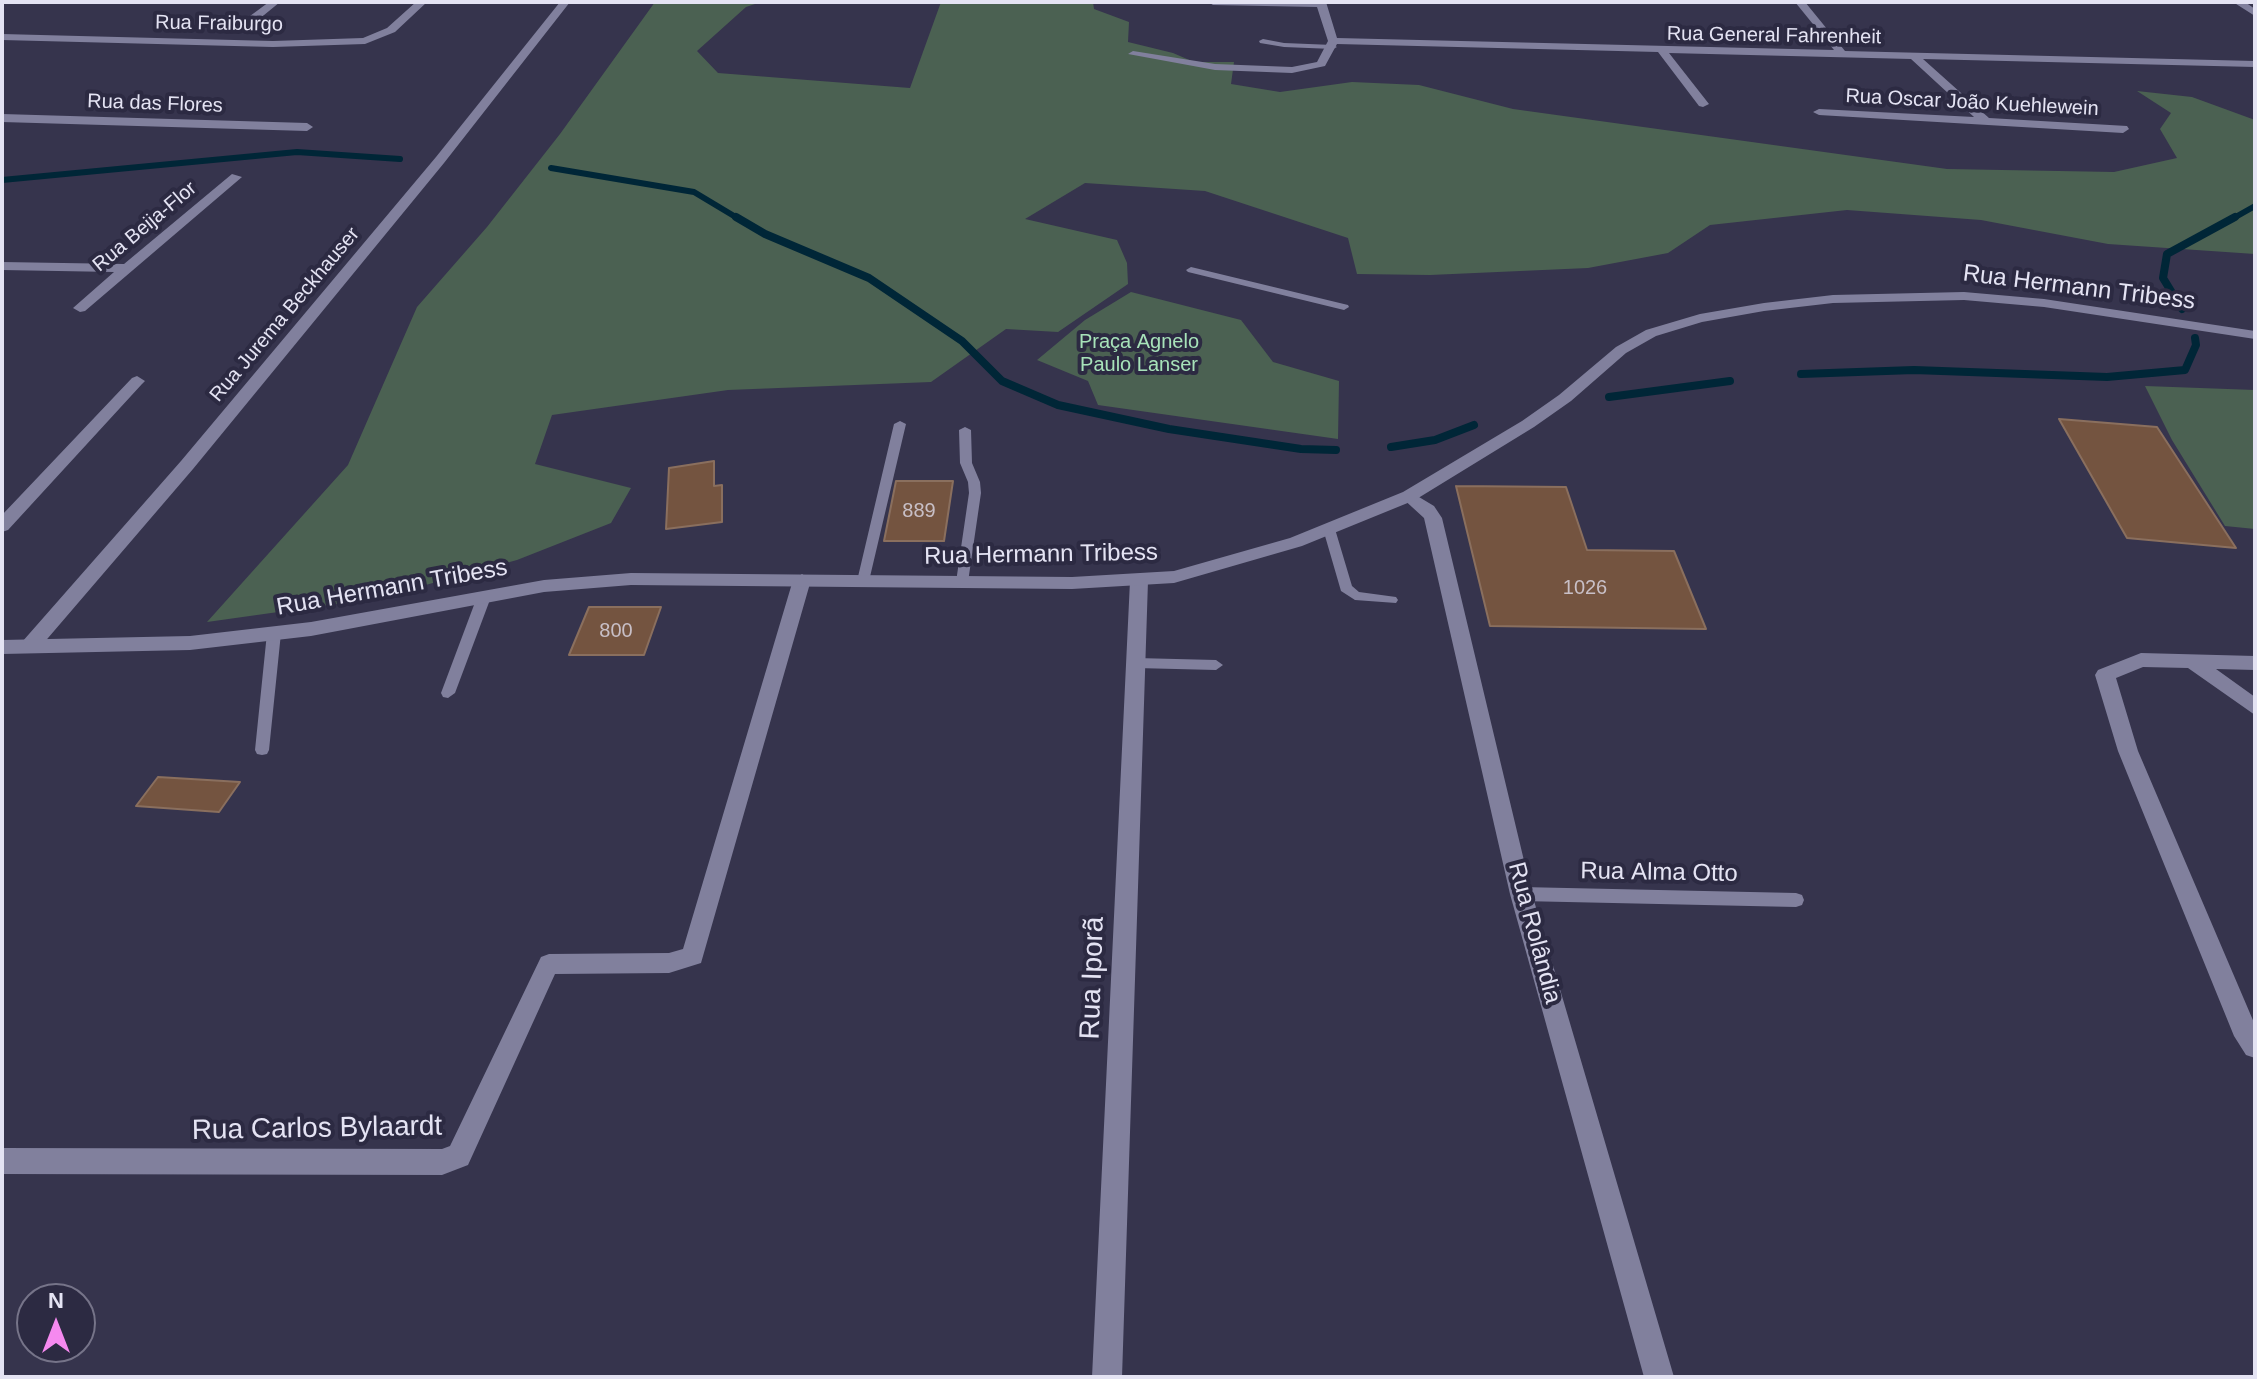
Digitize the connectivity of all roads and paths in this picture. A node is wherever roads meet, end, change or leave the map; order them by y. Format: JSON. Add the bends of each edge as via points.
{"nodes":[{"id":1,"x":275,"y":2,"type":"edge"},
{"id":2,"x":422,"y":2,"type":"edge"},
{"id":3,"x":565,"y":2,"type":"edge"},
{"id":4,"x":1213,"y":2,"type":"edge"},
{"id":5,"x":1800,"y":2,"type":"edge"},
{"id":6,"x":2238,"y":2,"type":"edge"},
{"id":7,"x":1321,"y":3,"type":"edge"},
{"id":8,"x":2255,"y":13,"type":"edge"},
{"id":9,"x":254,"y":18,"type":"dead end"},
{"id":10,"x":2,"y":37,"type":"edge"},
{"id":11,"x":1263,"y":41,"type":"dead end"},
{"id":12,"x":1333,"y":44,"type":"junction"},
{"id":13,"x":1662,"y":51,"type":"junction"},
{"id":14,"x":1133,"y":54,"type":"dead end"},
{"id":15,"x":1844,"y":56,"type":"junction"},
{"id":16,"x":1916,"y":58,"type":"junction"},
{"id":17,"x":2255,"y":64,"type":"edge"},
{"id":18,"x":1703,"y":104,"type":"dead end"},
{"id":19,"x":1819,"y":112,"type":"dead end"},
{"id":20,"x":2,"y":118,"type":"edge"},
{"id":21,"x":1985,"y":121,"type":"junction"},
{"id":22,"x":307,"y":127,"type":"dead end"},
{"id":23,"x":2123,"y":129,"type":"dead end"},
{"id":24,"x":236,"y":177,"type":"dead end"},
{"id":25,"x":2,"y":266,"type":"edge"},
{"id":26,"x":127,"y":268,"type":"junction"},
{"id":27,"x":1191,"y":270,"type":"dead end"},
{"id":28,"x":1344,"y":307,"type":"dead end"},
{"id":29,"x":80,"y":308,"type":"dead end"},
{"id":30,"x":2255,"y":335,"type":"edge"},
{"id":31,"x":137,"y":381,"type":"dead end"},
{"id":32,"x":900,"y":424,"type":"dead end"},
{"id":33,"x":965,"y":430,"type":"dead end"},
{"id":34,"x":1409,"y":496,"type":"junction"},
{"id":35,"x":2,"y":526,"type":"edge"},
{"id":36,"x":1329,"y":529,"type":"junction"},
{"id":37,"x":802,"y":580,"type":"junction"},
{"id":38,"x":863,"y":581,"type":"junction"},
{"id":39,"x":1139,"y":581,"type":"junction"},
{"id":40,"x":962,"y":582,"type":"junction"},
{"id":41,"x":484,"y":597,"type":"junction"},
{"id":42,"x":1391,"y":600,"type":"dead end"},
{"id":43,"x":274,"y":633,"type":"junction"},
{"id":44,"x":2,"y":647,"type":"edge"},
{"id":45,"x":29,"y":647,"type":"junction"},
{"id":46,"x":2192,"y":661,"type":"junction"},
{"id":47,"x":1136,"y":663,"type":"junction"},
{"id":48,"x":2255,"y":663,"type":"edge"},
{"id":49,"x":1216,"y":665,"type":"dead end"},
{"id":50,"x":448,"y":693,"type":"dead end"},
{"id":51,"x":2255,"y":708,"type":"edge"},
{"id":52,"x":262,"y":750,"type":"dead end"},
{"id":53,"x":1521,"y":894,"type":"junction"},
{"id":54,"x":1796,"y":900,"type":"dead end"},
{"id":55,"x":2255,"y":1047,"type":"edge"},
{"id":56,"x":2,"y":1161,"type":"edge"},
{"id":57,"x":1107,"y":1377,"type":"edge"},
{"id":58,"x":1659,"y":1377,"type":"edge"}],
"edges":[{"from":1,"to":9,"type":"street"},
{"from":2,"to":10,"type":"street","name":"Rua Fraiburgo","via":[[391,30],[365,41]]},
{"from":3,"to":45,"type":"street","name":"Rua Jurema Beckhauser","via":[[197,453]]},
{"from":4,"to":7,"type":"street"},
{"from":5,"to":15,"type":"street"},
{"from":6,"to":8,"type":"street"},
{"from":7,"to":12,"type":"street"},
{"from":11,"to":12,"type":"lane"},
{"from":12,"to":13,"type":"street","name":"Rua General Fahrenheit"},
{"from":12,"to":14,"type":"street","via":[[1321,64],[1292,70],[1215,67]]},
{"from":13,"to":15,"type":"street","name":"Rua General Fahrenheit"},
{"from":13,"to":18,"type":"street"},
{"from":15,"to":16,"type":"street","name":"Rua General Fahrenheit"},
{"from":16,"to":17,"type":"street","name":"Rua General Fahrenheit"},
{"from":16,"to":21,"type":"street"},
{"from":19,"to":21,"type":"street","name":"Rua Oscar João Kuehlewein"},
{"from":20,"to":22,"type":"street","name":"Rua das Flores"},
{"from":21,"to":23,"type":"street","name":"Rua Oscar João Kuehlewein"},
{"from":24,"to":26,"type":"street","name":"Rua Beija-Flor"},
{"from":25,"to":26,"type":"street"},
{"from":26,"to":29,"type":"street","name":"Rua Beija-Flor"},
{"from":27,"to":28,"type":"lane"},
{"from":30,"to":34,"type":"street","name":"Rua Hermann Tribess","via":[[1964,296],[1833,299],[1700,318],[1651,333],[1621,350],[1528,424]]},
{"from":31,"to":35,"type":"street"},
{"from":32,"to":38,"type":"lane"},
{"from":33,"to":40,"type":"lane","via":[[966,463],[975,493]]},
{"from":34,"to":36,"type":"street","name":"Rua Hermann Tribess"},
{"from":34,"to":53,"type":"street","name":"Rua Rolândia","via":[[1433,518]]},
{"from":36,"to":39,"type":"street","name":"Rua Hermann Tribess","via":[[1231,563]]},
{"from":36,"to":42,"type":"lane","via":[[1346,588],[1355,596]]},
{"from":37,"to":38,"type":"street","name":"Rua Hermann Tribess"},
{"from":37,"to":41,"type":"street","name":"Rua Hermann Tribess","via":[[631,579]]},
{"from":37,"to":56,"type":"street","name":"Rua Carlos Bylaardt","via":[[693,956],[669,963],[549,964],[459,1156],[442,1162]]},
{"from":38,"to":40,"type":"street","name":"Rua Hermann Tribess"},
{"from":39,"to":40,"type":"street","name":"Rua Hermann Tribess"},
{"from":39,"to":47,"type":"street","name":"Rua Iporã"},
{"from":41,"to":43,"type":"street","name":"Rua Hermann Tribess"},
{"from":41,"to":50,"type":"lane"},
{"from":43,"to":45,"type":"street","name":"Rua Hermann Tribess","via":[[190,643]]},
{"from":43,"to":52,"type":"lane"},
{"from":44,"to":45,"type":"street","name":"Rua Hermann Tribess"},
{"from":46,"to":48,"type":"street"},
{"from":46,"to":51,"type":"street"},
{"from":46,"to":55,"type":"street","via":[[2141,660],[2105,675],[2128,751]]},
{"from":47,"to":49,"type":"lane"},
{"from":47,"to":57,"type":"street","name":"Rua Iporã"},
{"from":53,"to":54,"type":"lane","name":"Rua Alma Otto"},
{"from":53,"to":58,"type":"street","name":"Rua Rolândia"}]}
